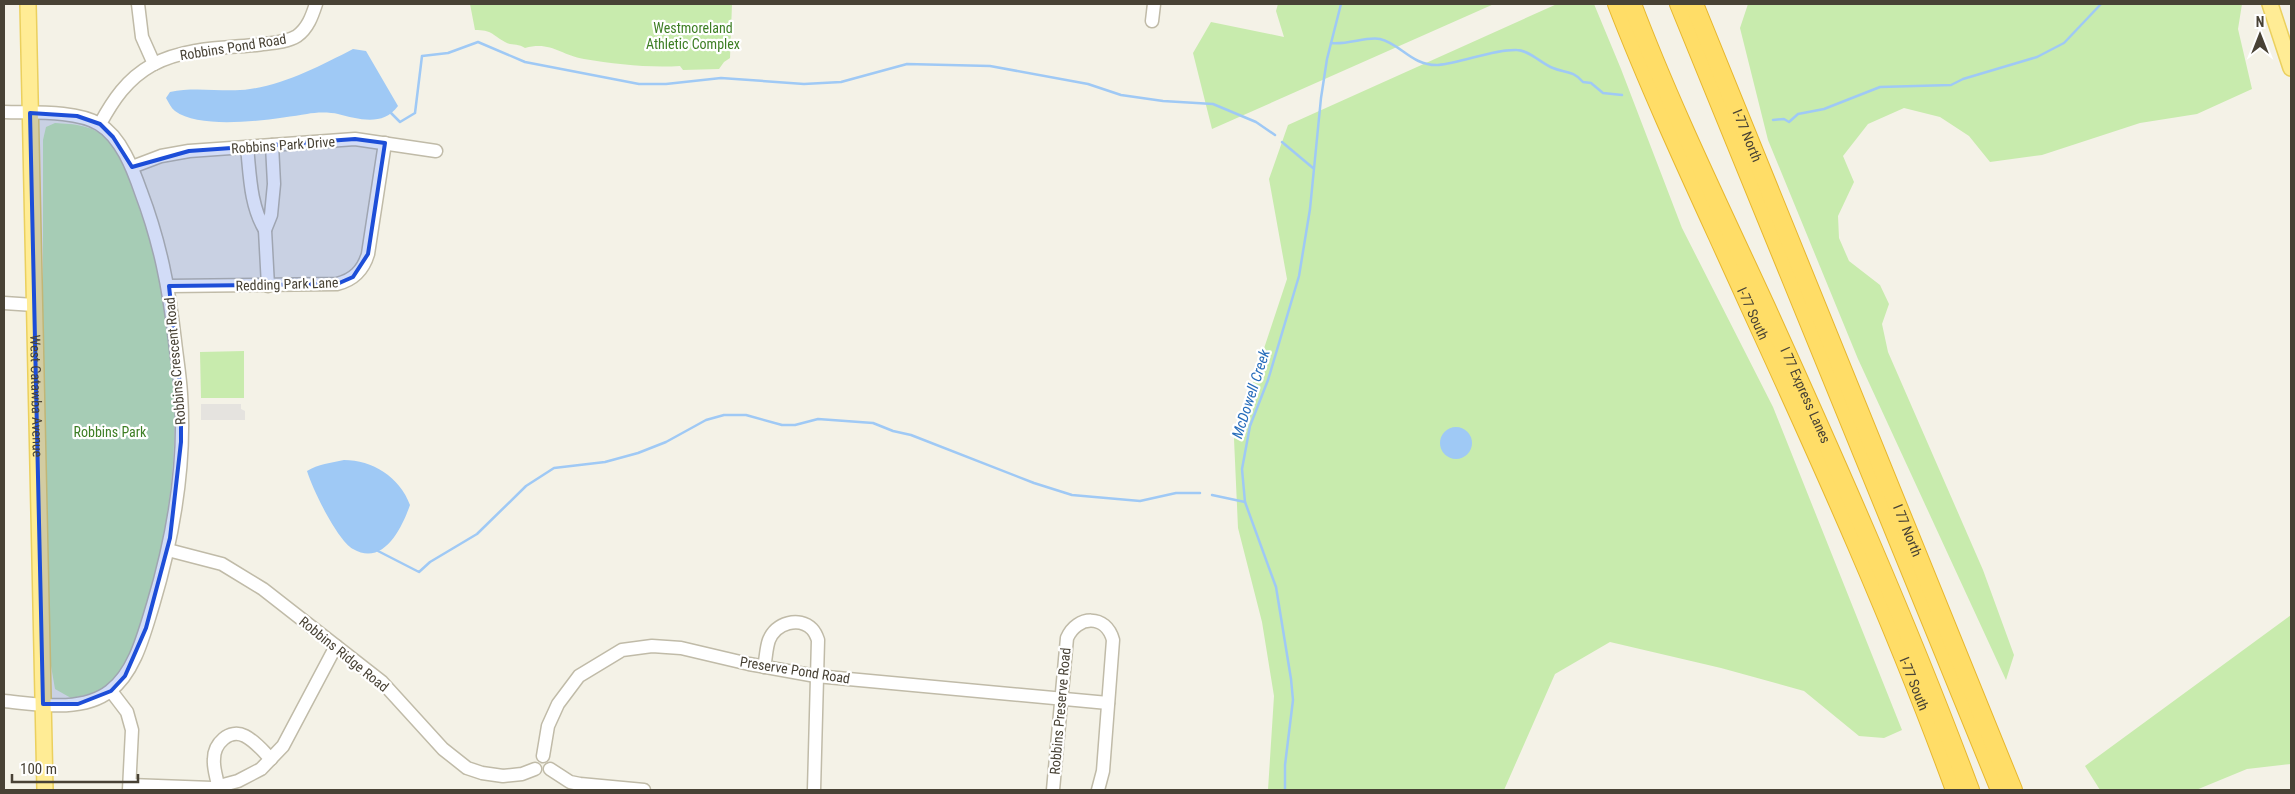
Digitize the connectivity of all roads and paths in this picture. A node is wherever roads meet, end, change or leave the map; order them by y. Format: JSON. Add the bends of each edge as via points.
{"nodes":[{"id":1,"x":28,"y":4,"type":"edge"},
{"id":2,"x":138,"y":4,"type":"edge"},
{"id":3,"x":316,"y":4,"type":"edge"},
{"id":4,"x":1154,"y":4,"type":"edge"},
{"id":5,"x":1617,"y":4,"type":"edge"},
{"id":6,"x":1632,"y":4,"type":"edge"},
{"id":7,"x":1679,"y":4,"type":"edge"},
{"id":8,"x":1694,"y":4,"type":"edge"},
{"id":9,"x":2270,"y":4,"type":"edge"},
{"id":10,"x":1152,"y":21,"type":"dead end"},
{"id":11,"x":154,"y":64,"type":"junction"},
{"id":12,"x":2291,"y":68,"type":"edge"},
{"id":13,"x":4,"y":112,"type":"edge"},
{"id":14,"x":30,"y":113,"type":"junction"},
{"id":15,"x":100,"y":124,"type":"junction"},
{"id":16,"x":385,"y":143,"type":"junction"},
{"id":17,"x":272,"y":145,"type":"junction"},
{"id":18,"x":248,"y":147,"type":"junction"},
{"id":19,"x":436,"y":151,"type":"dead end"},
{"id":20,"x":132,"y":167,"type":"junction"},
{"id":21,"x":1754,"y":189,"type":"junction"},
{"id":22,"x":265,"y":230,"type":"junction"},
{"id":23,"x":1801,"y":268,"type":"junction"},
{"id":24,"x":169,"y":286,"type":"junction"},
{"id":25,"x":268,"y":286,"type":"junction"},
{"id":26,"x":4,"y":303,"type":"edge"},
{"id":27,"x":34,"y":305,"type":"junction"},
{"id":28,"x":168,"y":550,"type":"junction"},
{"id":29,"x":336,"y":646,"type":"junction"},
{"id":30,"x":764,"y":667,"type":"junction"},
{"id":31,"x":816,"y":676,"type":"junction"},
{"id":32,"x":1932,"y":688,"type":"junction"},
{"id":33,"x":111,"y":690,"type":"junction"},
{"id":34,"x":1061,"y":699,"type":"junction"},
{"id":35,"x":4,"y":701,"type":"edge"},
{"id":36,"x":1108,"y":703,"type":"junction"},
{"id":37,"x":43,"y":704,"type":"junction"},
{"id":38,"x":543,"y":756,"type":"junction"},
{"id":39,"x":271,"y":759,"type":"junction"},
{"id":40,"x":535,"y":768,"type":"junction"},
{"id":41,"x":550,"y":769,"type":"junction"},
{"id":42,"x":218,"y":786,"type":"junction"},
{"id":43,"x":130,"y":788,"type":"edge"},
{"id":44,"x":44,"y":790,"type":"edge"},
{"id":45,"x":644,"y":790,"type":"edge"},
{"id":46,"x":814,"y":790,"type":"edge"},
{"id":47,"x":1052,"y":790,"type":"edge"},
{"id":48,"x":1098,"y":790,"type":"edge"},
{"id":49,"x":1956,"y":790,"type":"edge"},
{"id":50,"x":1970,"y":790,"type":"edge"},
{"id":51,"x":2000,"y":790,"type":"edge"},
{"id":52,"x":2013,"y":790,"type":"edge"}],
"edges":[{"from":1,"to":14,"type":"main road","name":"West Catawba Avenue"},
{"from":2,"to":11,"type":"street","via":[[142,37]]},
{"from":3,"to":11,"type":"street","name":"Robbins Pond Road","via":[[306,28],[295,37],[280,42],[187,52]]},
{"from":4,"to":10,"type":"street"},
{"from":5,"to":49,"type":"highway","name":"I-77 South","via":[[1677,146],[1852,532]]},
{"from":6,"to":32,"type":"highway","name":"I 77 Express Lanes","via":[[1686,132],[1862,519]]},
{"from":7,"to":21,"type":"highway","name":"I 77 Express Lanes"},
{"from":8,"to":23,"type":"highway","name":"I-77 North"},
{"from":9,"to":12,"type":"main road"},
{"from":11,"to":15,"type":"street","name":"Robbins Pond Road","via":[[137,74],[116,95]]},
{"from":13,"to":14,"type":"street","name":"Robbins Crescent Road"},
{"from":14,"to":15,"type":"street","name":"Robbins Crescent Road","via":[[77,116]]},
{"from":14,"to":27,"type":"main road","name":"West Catawba Avenue"},
{"from":15,"to":20,"type":"street","name":"Robbins Crescent Road","via":[[113,137]]},
{"from":16,"to":17,"type":"street","name":"Robbins Park Drive","via":[[355,139]]},
{"from":16,"to":19,"type":"street","name":"Robbins Park Drive"},
{"from":16,"to":25,"type":"street","name":"Redding Park Lane","via":[[368,254],[359,272],[337,284]]},
{"from":17,"to":18,"type":"street","name":"Robbins Park Drive"},
{"from":17,"to":22,"type":"street","via":[[273,192],[271,215]]},
{"from":18,"to":20,"type":"street","name":"Robbins Park Drive","via":[[189,151],[161,156]]},
{"from":18,"to":22,"type":"street","via":[[257,217]]},
{"from":20,"to":24,"type":"street","name":"Robbins Crescent Road","via":[[154,227]]},
{"from":21,"to":23,"type":"highway","via":[[1777,227],[1786,250]]},
{"from":21,"to":51,"type":"highway","name":"I 77 Express Lanes"},
{"from":22,"to":25,"type":"street"},
{"from":23,"to":52,"type":"highway","name":"I 77 North"},
{"from":24,"to":25,"type":"street","name":"Redding Park Lane"},
{"from":24,"to":28,"type":"street","name":"Robbins Crescent Road","via":[[181,395],[181,442]]},
{"from":26,"to":27,"type":"street"},
{"from":27,"to":37,"type":"main road","name":"West Catawba Avenue"},
{"from":28,"to":29,"type":"street","name":"Robbins Ridge Road","via":[[222,564],[238,572]]},
{"from":28,"to":33,"type":"street","name":"Robbins Crescent Road","via":[[136,654],[125,676]]},
{"from":29,"to":39,"type":"street","via":[[283,746]]},
{"from":29,"to":40,"type":"street","name":"Robbins Ridge Road","via":[[382,682],[443,749],[467,768],[503,776],[522,774]]},
{"from":30,"to":31,"type":"street","name":"Preserve Pond Road"},
{"from":30,"to":31,"type":"street","via":[[770,639],[776,629],[800,622],[812,629],[818,640]]},
{"from":30,"to":38,"type":"street","name":"Preserve Pond Road","via":[[664,646],[622,650],[571,684],[551,720]]},
{"from":31,"to":34,"type":"street","name":"Preserve Pond Road"},
{"from":31,"to":46,"type":"street"},
{"from":32,"to":49,"type":"highway"},
{"from":32,"to":50,"type":"highway","name":"I 77 Express Lanes"},
{"from":33,"to":37,"type":"street","name":"Robbins Crescent Road","via":[[100,698],[78,704]]},
{"from":33,"to":43,"type":"street","via":[[127,712],[132,730]]},
{"from":34,"to":36,"type":"street","name":"Preserve Pond Road"},
{"from":34,"to":36,"type":"street","name":"Robbins Preserve Road","via":[[1067,638],[1077,623],[1092,620],[1106,627],[1112,640]]},
{"from":34,"to":47,"type":"street","name":"Robbins Preserve Road"},
{"from":35,"to":37,"type":"street","name":"Robbins Crescent Road"},
{"from":36,"to":48,"type":"street","name":"Robbins Preserve Road","via":[[1103,771]]},
{"from":37,"to":44,"type":"main road","name":"West Catawba Avenue"},
{"from":38,"to":40,"type":"street","via":[[536,760]]},
{"from":38,"to":41,"type":"street","via":[[550,760]]},
{"from":39,"to":42,"type":"street","via":[[261,769],[238,781]]},
{"from":39,"to":42,"type":"street","via":[[243,735],[227,736],[216,746],[213,760]]},
{"from":40,"to":41,"type":"street","via":[[542,773]]},
{"from":41,"to":45,"type":"street","via":[[570,782]]},
{"from":42,"to":43,"type":"street"}]}
